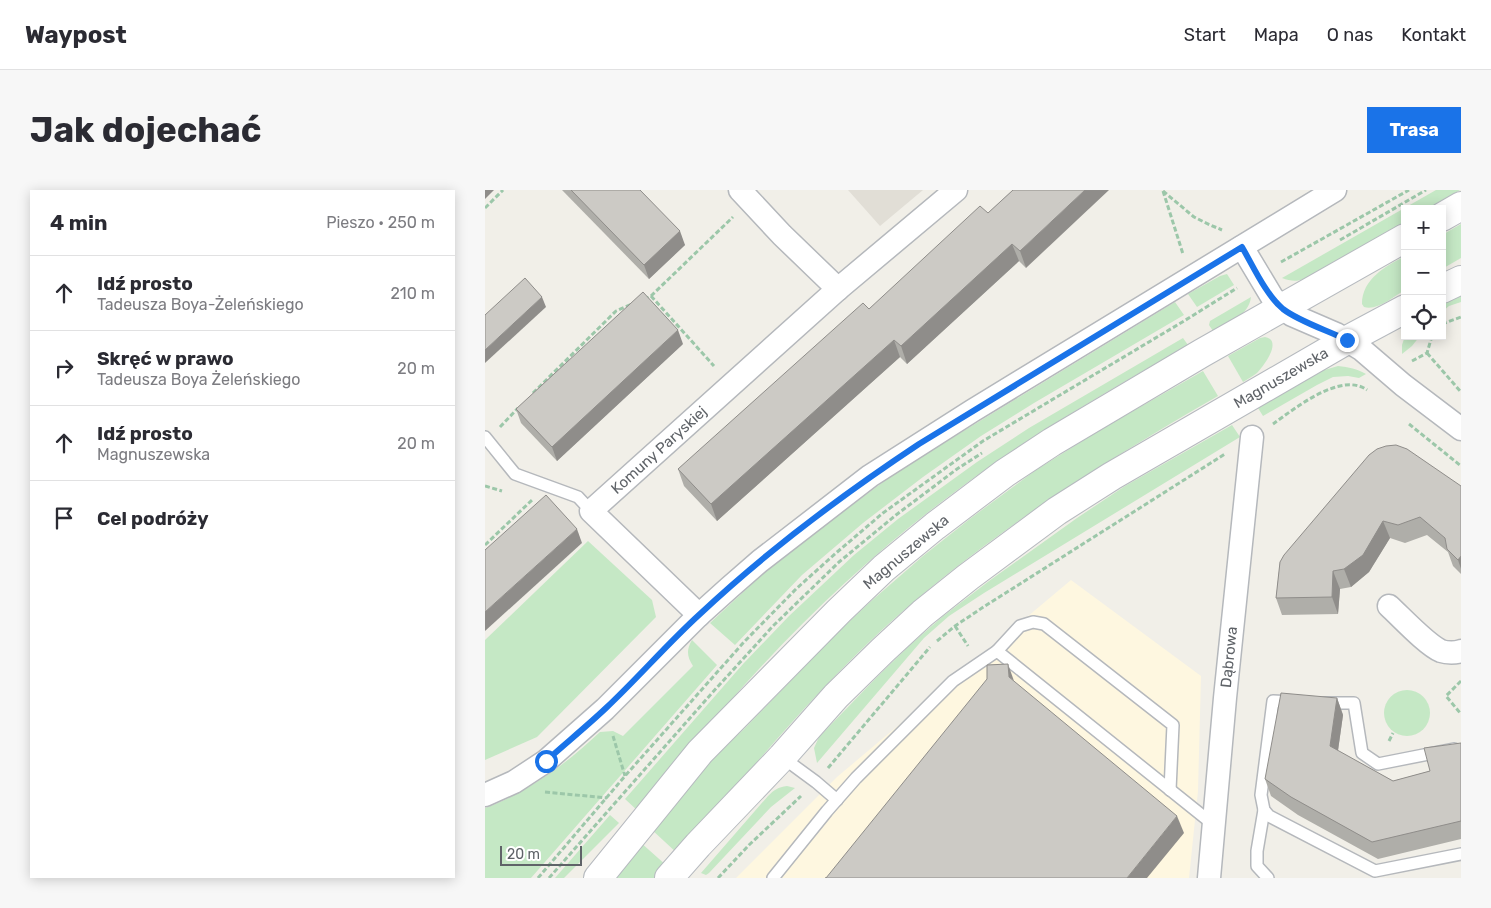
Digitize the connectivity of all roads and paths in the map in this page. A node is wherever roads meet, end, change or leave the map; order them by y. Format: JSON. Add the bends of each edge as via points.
{"nodes":[{"id":1,"x":503,"y":190,"type":"edge"},
{"id":2,"x":956,"y":190,"type":"edge"},
{"id":3,"x":1163,"y":190,"type":"edge"},
{"id":4,"x":1335,"y":190,"type":"edge"},
{"id":5,"x":1409,"y":190,"type":"edge"},
{"id":6,"x":745,"y":195,"type":"edge"},
{"id":7,"x":1461,"y":206,"type":"edge"},
{"id":8,"x":485,"y":208,"type":"edge"},
{"id":9,"x":1446,"y":215,"type":"edge"},
{"id":10,"x":1235,"y":239,"type":"junction"},
{"id":11,"x":1401,"y":240,"type":"edge"},
{"id":12,"x":1185,"y":262,"type":"dead end"},
{"id":13,"x":1277,"y":263,"type":"dead end"},
{"id":14,"x":1461,"y":280,"type":"edge"},
{"id":15,"x":1446,"y":288,"type":"edge"},
{"id":16,"x":838,"y":289,"type":"junction"},
{"id":17,"x":651,"y":296,"type":"junction"},
{"id":18,"x":642,"y":300,"type":"edge"},
{"id":19,"x":633,"y":303,"type":"edge"},
{"id":20,"x":1282,"y":308,"type":"junction"},
{"id":21,"x":1401,"y":311,"type":"edge"},
{"id":22,"x":1461,"y":318,"type":"edge"},
{"id":23,"x":1446,"y":323,"type":"edge"},
{"id":24,"x":1347,"y":340,"type":"junction"},
{"id":25,"x":1431,"y":340,"type":"edge"},
{"id":26,"x":731,"y":385,"type":"junction"},
{"id":27,"x":1461,"y":392,"type":"edge"},
{"id":28,"x":1372,"y":394,"type":"dead end"},
{"id":29,"x":528,"y":399,"type":"edge"},
{"id":30,"x":521,"y":406,"type":"edge"},
{"id":31,"x":1402,"y":418,"type":"dead end"},
{"id":32,"x":1272,"y":424,"type":"dead end"},
{"id":33,"x":1461,"y":429,"type":"edge"},
{"id":34,"x":1252,"y":437,"type":"joint"},
{"id":35,"x":486,"y":438,"type":"edge"},
{"id":36,"x":1461,"y":466,"type":"edge"},
{"id":37,"x":533,"y":499,"type":"dead end"},
{"id":38,"x":591,"y":511,"type":"junction"},
{"id":39,"x":485,"y":545,"type":"edge"},
{"id":40,"x":1389,"y":606,"type":"dead end"},
{"id":41,"x":699,"y":615,"type":"junction"},
{"id":42,"x":955,"y":626,"type":"junction"},
{"id":43,"x":1461,"y":650,"type":"edge"},
{"id":44,"x":997,"y":651,"type":"junction"},
{"id":45,"x":979,"y":663,"type":"junction"},
{"id":46,"x":1461,"y":681,"type":"edge"},
{"id":47,"x":1461,"y":714,"type":"edge"},
{"id":48,"x":1461,"y":752,"type":"edge"},
{"id":49,"x":782,"y":757,"type":"junction"},
{"id":50,"x":514,"y":782,"type":"junction"},
{"id":51,"x":815,"y":782,"type":"junction"},
{"id":52,"x":1170,"y":790,"type":"junction"},
{"id":53,"x":485,"y":795,"type":"edge"},
{"id":54,"x":607,"y":798,"type":"dead end"},
{"id":55,"x":837,"y":800,"type":"junction"},
{"id":56,"x":1264,"y":810,"type":"junction"},
{"id":57,"x":1214,"y":826,"type":"junction"},
{"id":58,"x":1461,"y":854,"type":"edge"},
{"id":59,"x":598,"y":878,"type":"edge"},
{"id":60,"x":669,"y":878,"type":"edge"},
{"id":61,"x":718,"y":878,"type":"edge"},
{"id":62,"x":773,"y":878,"type":"edge"},
{"id":63,"x":1209,"y":878,"type":"edge"},
{"id":64,"x":1268,"y":878,"type":"edge"}],
"edges":[{"from":1,"to":8,"type":"path"},
{"from":2,"to":16,"type":"street","name":"Komuny Paryskiej"},
{"from":3,"to":10,"type":"path","via":[[1194,217]]},
{"from":3,"to":12,"type":"path"},
{"from":4,"to":10,"type":"street"},
{"from":5,"to":13,"type":"path"},
{"from":6,"to":16,"type":"street"},
{"from":6,"to":17,"type":"path"},
{"from":7,"to":9,"type":"street"},
{"from":10,"to":20,"type":"street"},
{"from":10,"to":41,"type":"street","via":[[870,476],[760,561]]},
{"from":11,"to":20,"type":"street","name":"Magnuszewska"},
{"from":14,"to":15,"type":"street"},
{"from":16,"to":26,"type":"street","name":"Komuny Paryskiej"},
{"from":17,"to":18,"type":"path"},
{"from":17,"to":26,"type":"path"},
{"from":19,"to":29,"type":"path","via":[[616,310]]},
{"from":20,"to":24,"type":"street","name":"Magnuszewska"},
{"from":20,"to":59,"type":"street","name":"Magnuszewska","via":[[1044,447],[969,499],[891,562],[807,641],[701,752]]},
{"from":21,"to":24,"type":"street","name":"Magnuszewska"},
{"from":22,"to":23,"type":"path"},
{"from":24,"to":33,"type":"street"},
{"from":24,"to":49,"type":"street","name":"Magnuszewska","via":[[1112,476],[1008,547],[923,613],[883,650],[836,696]]},
{"from":25,"to":27,"type":"path","via":[[1427,353]]},
{"from":26,"to":38,"type":"street","name":"Komuny Paryskiej"},
{"from":28,"to":32,"type":"path","via":[[1365,388],[1337,386],[1299,405]]},
{"from":30,"to":35,"type":"path"},
{"from":31,"to":36,"type":"path"},
{"from":34,"to":42,"type":"path"},
{"from":34,"to":57,"type":"street","name":"Dąbrowa"},
{"from":35,"to":38,"type":"lane","via":[[515,474],[577,497]]},
{"from":37,"to":39,"type":"path"},
{"from":38,"to":41,"type":"street"},
{"from":40,"to":43,"type":"street","via":[[1431,645],[1443,652],[1458,653]]},
{"from":41,"to":50,"type":"street","via":[[605,709],[546,761]]},
{"from":42,"to":45,"type":"path"},
{"from":42,"to":51,"type":"path","via":[[931,646]]},
{"from":44,"to":45,"type":"lane"},
{"from":44,"to":52,"type":"lane"},
{"from":44,"to":52,"type":"lane","via":[[1021,626],[1033,622],[1043,624],[1173,725]]},
{"from":45,"to":55,"type":"lane","via":[[953,681]]},
{"from":46,"to":47,"type":"path","via":[[1447,696]]},
{"from":48,"to":56,"type":"lane","via":[[1454,749],[1378,764],[1362,754],[1354,704],[1273,701],[1261,795]]},
{"from":49,"to":51,"type":"lane"},
{"from":49,"to":60,"type":"street","name":"Magnuszewska"},
{"from":50,"to":53,"type":"street"},
{"from":50,"to":54,"type":"path","via":[[554,794]]},
{"from":51,"to":55,"type":"lane"},
{"from":51,"to":61,"type":"path"},
{"from":52,"to":57,"type":"lane"},
{"from":55,"to":62,"type":"lane"},
{"from":56,"to":58,"type":"lane","via":[[1269,816],[1375,871]]},
{"from":56,"to":64,"type":"lane","via":[[1257,866]]},
{"from":57,"to":63,"type":"street","name":"Dąbrowa"}]}
